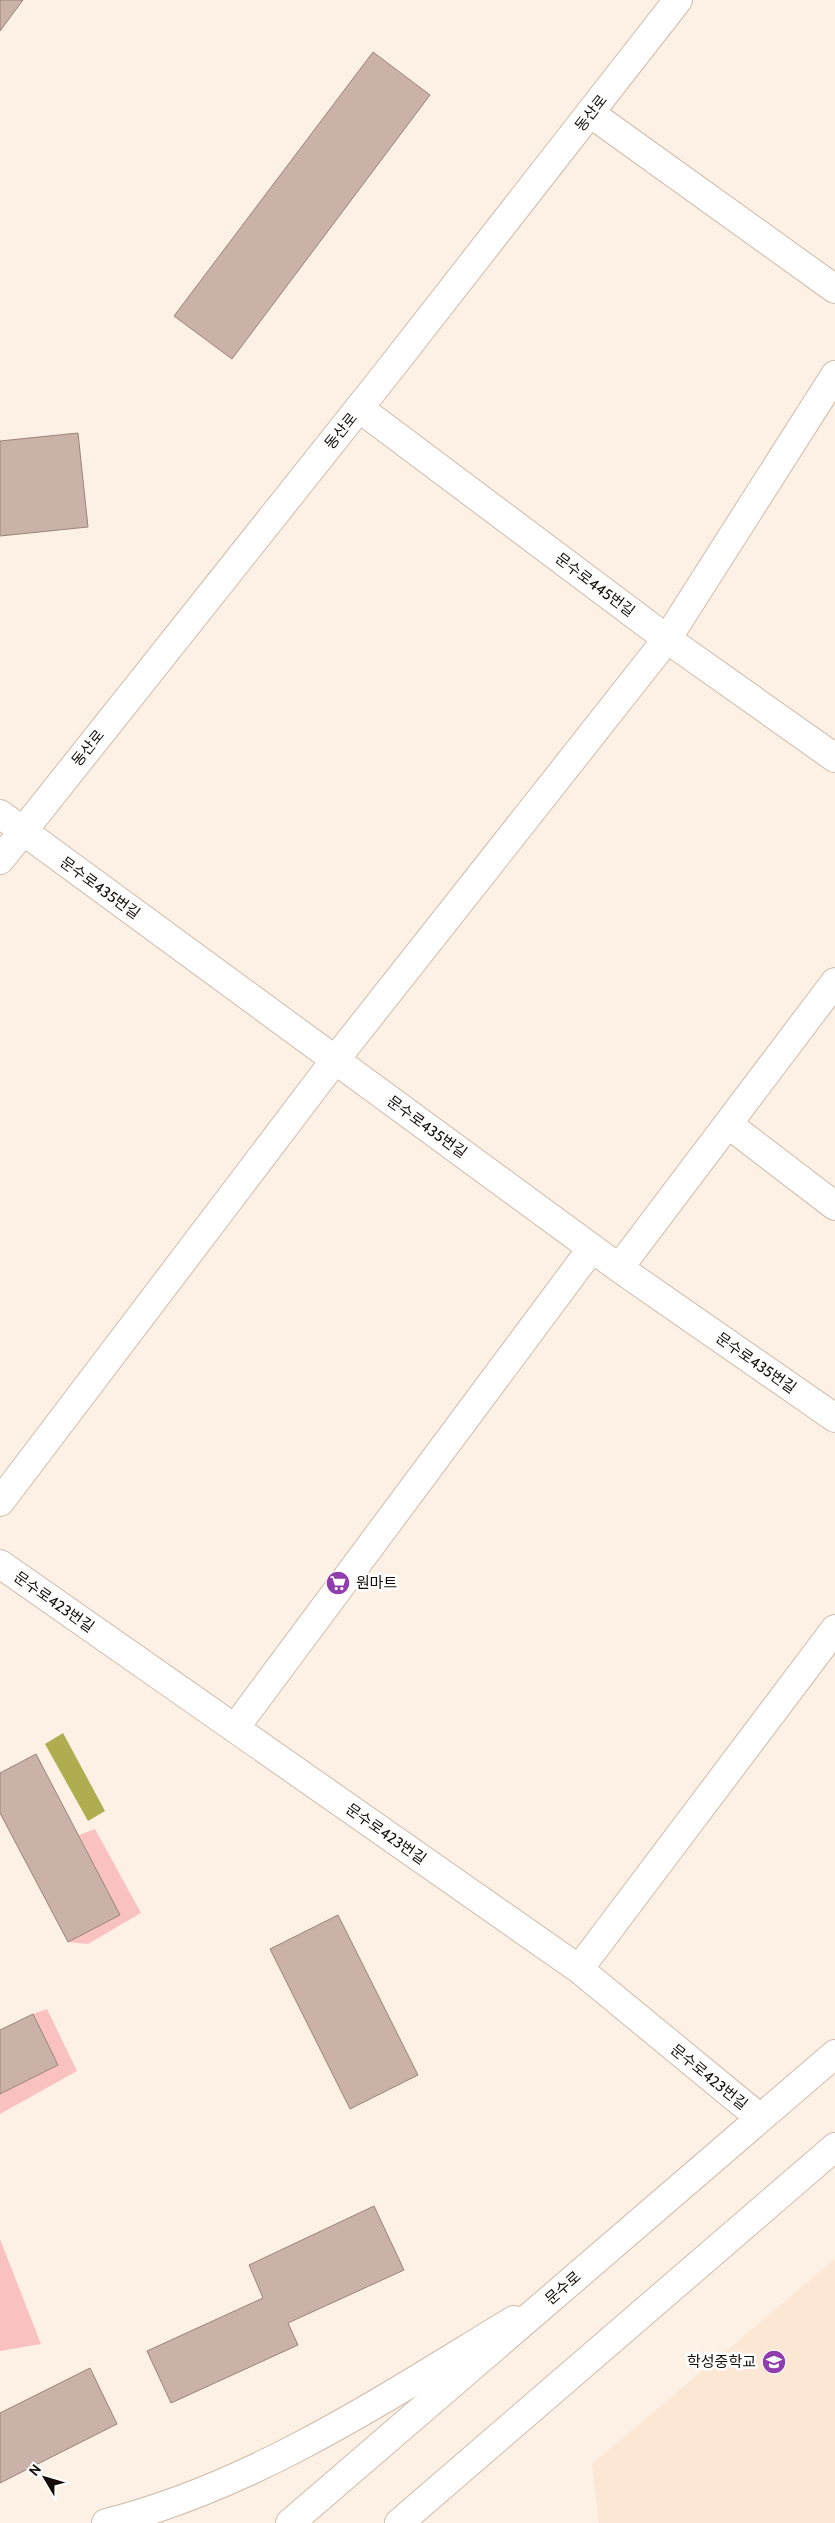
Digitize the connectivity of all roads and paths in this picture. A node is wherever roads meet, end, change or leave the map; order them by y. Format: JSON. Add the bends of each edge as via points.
{"nodes":[{"id":1,"x":678,"y":0,"type":"edge"},
{"id":2,"x":590,"y":114,"type":"junction"},
{"id":3,"x":835,"y":289,"type":"edge"},
{"id":4,"x":835,"y":375,"type":"edge"},
{"id":5,"x":359,"y":408,"type":"junction"},
{"id":6,"x":667,"y":639,"type":"junction"},
{"id":7,"x":835,"y":758,"type":"edge"},
{"id":8,"x":0,"y":814,"type":"edge"},
{"id":9,"x":23,"y":831,"type":"junction"},
{"id":10,"x":0,"y":860,"type":"edge"},
{"id":11,"x":835,"y":982,"type":"edge"},
{"id":12,"x":335,"y":1060,"type":"junction"},
{"id":13,"x":728,"y":1124,"type":"junction"},
{"id":14,"x":835,"y":1206,"type":"edge"},
{"id":15,"x":592,"y":1248,"type":"junction"},
{"id":16,"x":620,"y":1268,"type":"junction"},
{"id":17,"x":835,"y":1418,"type":"edge"},
{"id":18,"x":0,"y":1502,"type":"edge"},
{"id":19,"x":0,"y":1564,"type":"edge"},
{"id":20,"x":835,"y":1629,"type":"edge"},
{"id":21,"x":235,"y":1728,"type":"junction"},
{"id":22,"x":579,"y":1969,"type":"junction"},
{"id":23,"x":835,"y":2054,"type":"edge"},
{"id":24,"x":760,"y":2118,"type":"junction"},
{"id":25,"x":835,"y":2146,"type":"edge"},
{"id":26,"x":552,"y":2298,"type":"junction"},
{"id":27,"x":106,"y":2523,"type":"edge"},
{"id":28,"x":290,"y":2523,"type":"edge"},
{"id":29,"x":399,"y":2523,"type":"edge"}],
"edges":[{"from":1,"to":2,"type":"street","name":"동산로"},
{"from":2,"to":3,"type":"street"},
{"from":2,"to":5,"type":"street","name":"동산로"},
{"from":4,"to":6,"type":"street"},
{"from":5,"to":6,"type":"street","name":"문수로445번길"},
{"from":5,"to":9,"type":"street","name":"동산로"},
{"from":6,"to":7,"type":"street","name":"문수로445번길"},
{"from":6,"to":12,"type":"street"},
{"from":8,"to":9,"type":"street","name":"문수로435번길"},
{"from":9,"to":10,"type":"street","name":"동산로"},
{"from":9,"to":12,"type":"street","name":"문수로435번길"},
{"from":11,"to":13,"type":"street"},
{"from":12,"to":15,"type":"street","name":"문수로435번길"},
{"from":12,"to":18,"type":"street"},
{"from":13,"to":14,"type":"street"},
{"from":13,"to":16,"type":"street"},
{"from":15,"to":16,"type":"street","name":"문수로435번길"},
{"from":15,"to":21,"type":"street"},
{"from":16,"to":17,"type":"street","name":"문수로435번길"},
{"from":19,"to":21,"type":"street","name":"문수로423번길"},
{"from":20,"to":22,"type":"street"},
{"from":21,"to":22,"type":"street","name":"문수로423번길"},
{"from":22,"to":24,"type":"street","name":"문수로423번길"},
{"from":23,"to":24,"type":"street","name":"문수로"},
{"from":24,"to":26,"type":"street","name":"문수로"},
{"from":25,"to":29,"type":"street"},
{"from":26,"to":27,"type":"street","via":[[276,2459],[197,2493]]},
{"from":26,"to":28,"type":"street","name":"문수로"}]}
